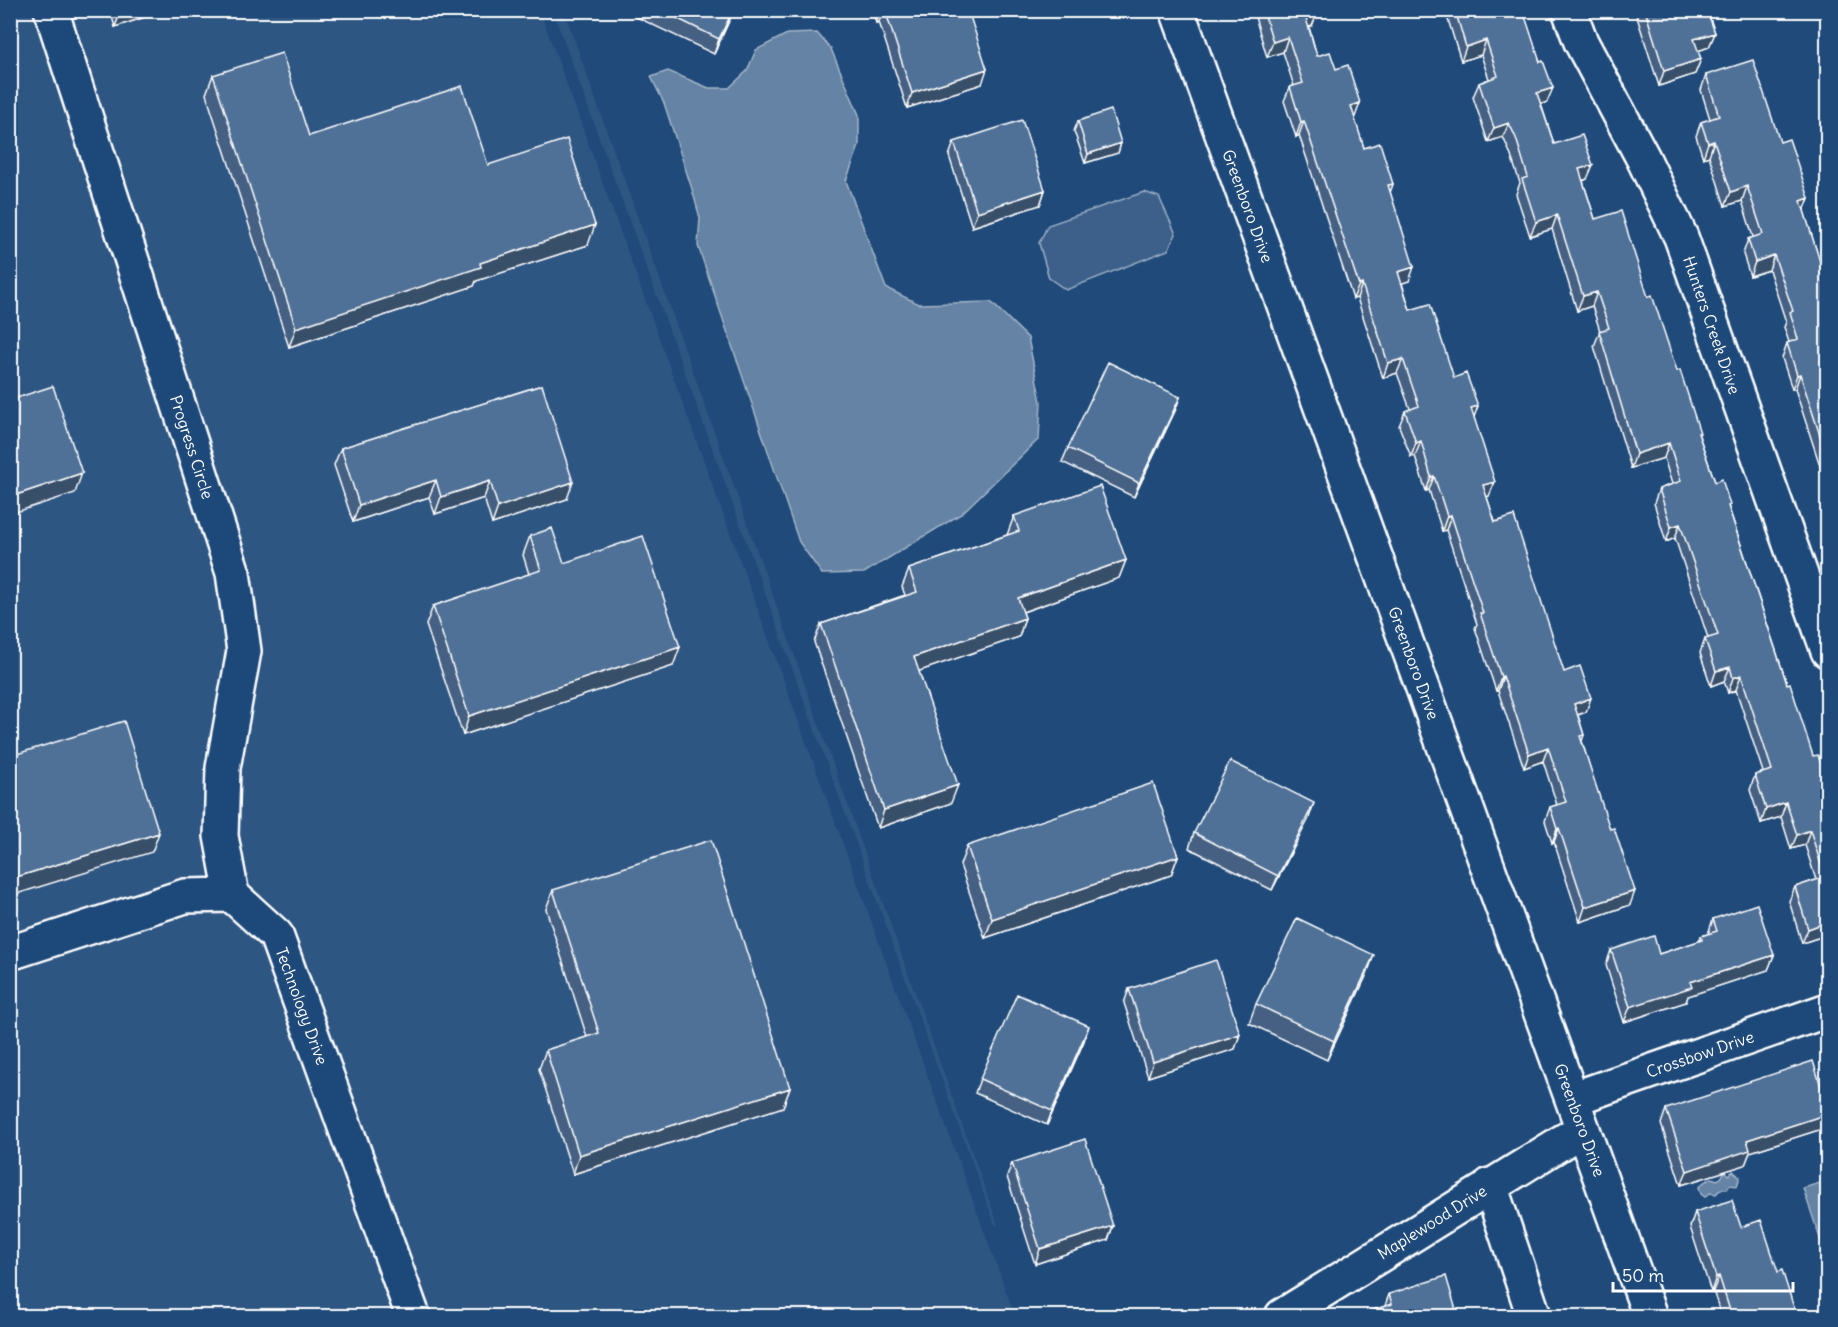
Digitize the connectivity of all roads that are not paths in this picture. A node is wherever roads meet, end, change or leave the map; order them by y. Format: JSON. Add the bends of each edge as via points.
{"nodes":[{"id":1,"x":51,"y":10,"type":"edge"},
{"id":2,"x":1177,"y":10,"type":"edge"},
{"id":3,"x":1569,"y":10,"type":"edge"},
{"id":4,"x":1827,"y":651,"type":"edge"},
{"id":5,"x":232,"y":895,"type":"junction"},
{"id":6,"x":10,"y":953,"type":"edge"},
{"id":7,"x":1827,"y":1010,"type":"edge"},
{"id":8,"x":1578,"y":1114,"type":"junction"},
{"id":9,"x":1490,"y":1185,"type":"junction"},
{"id":10,"x":413,"y":1317,"type":"edge"},
{"id":11,"x":1282,"y":1317,"type":"edge"},
{"id":12,"x":1534,"y":1317,"type":"edge"},
{"id":13,"x":1650,"y":1317,"type":"edge"}],
"edges":[{"from":1,"to":5,"type":"street","name":"Progress Circle","via":[[233,573],[244,651],[223,768],[221,836]]},
{"from":2,"to":8,"type":"street","name":"Greenboro Drive"},
{"from":3,"to":4,"type":"street","name":"Hunters Creek Drive","via":[[1581,42],[1681,237]]},
{"from":5,"to":6,"type":"street","via":[[185,896]]},
{"from":5,"to":10,"type":"street","name":"Technology Drive","via":[[276,935]]},
{"from":7,"to":8,"type":"street","name":"Crossbow Drive"},
{"from":8,"to":9,"type":"street","name":"Maplewood Drive"},
{"from":8,"to":13,"type":"street","name":"Greenboro Drive"},
{"from":9,"to":11,"type":"street","name":"Maplewood Drive"},
{"from":9,"to":12,"type":"street"}]}
